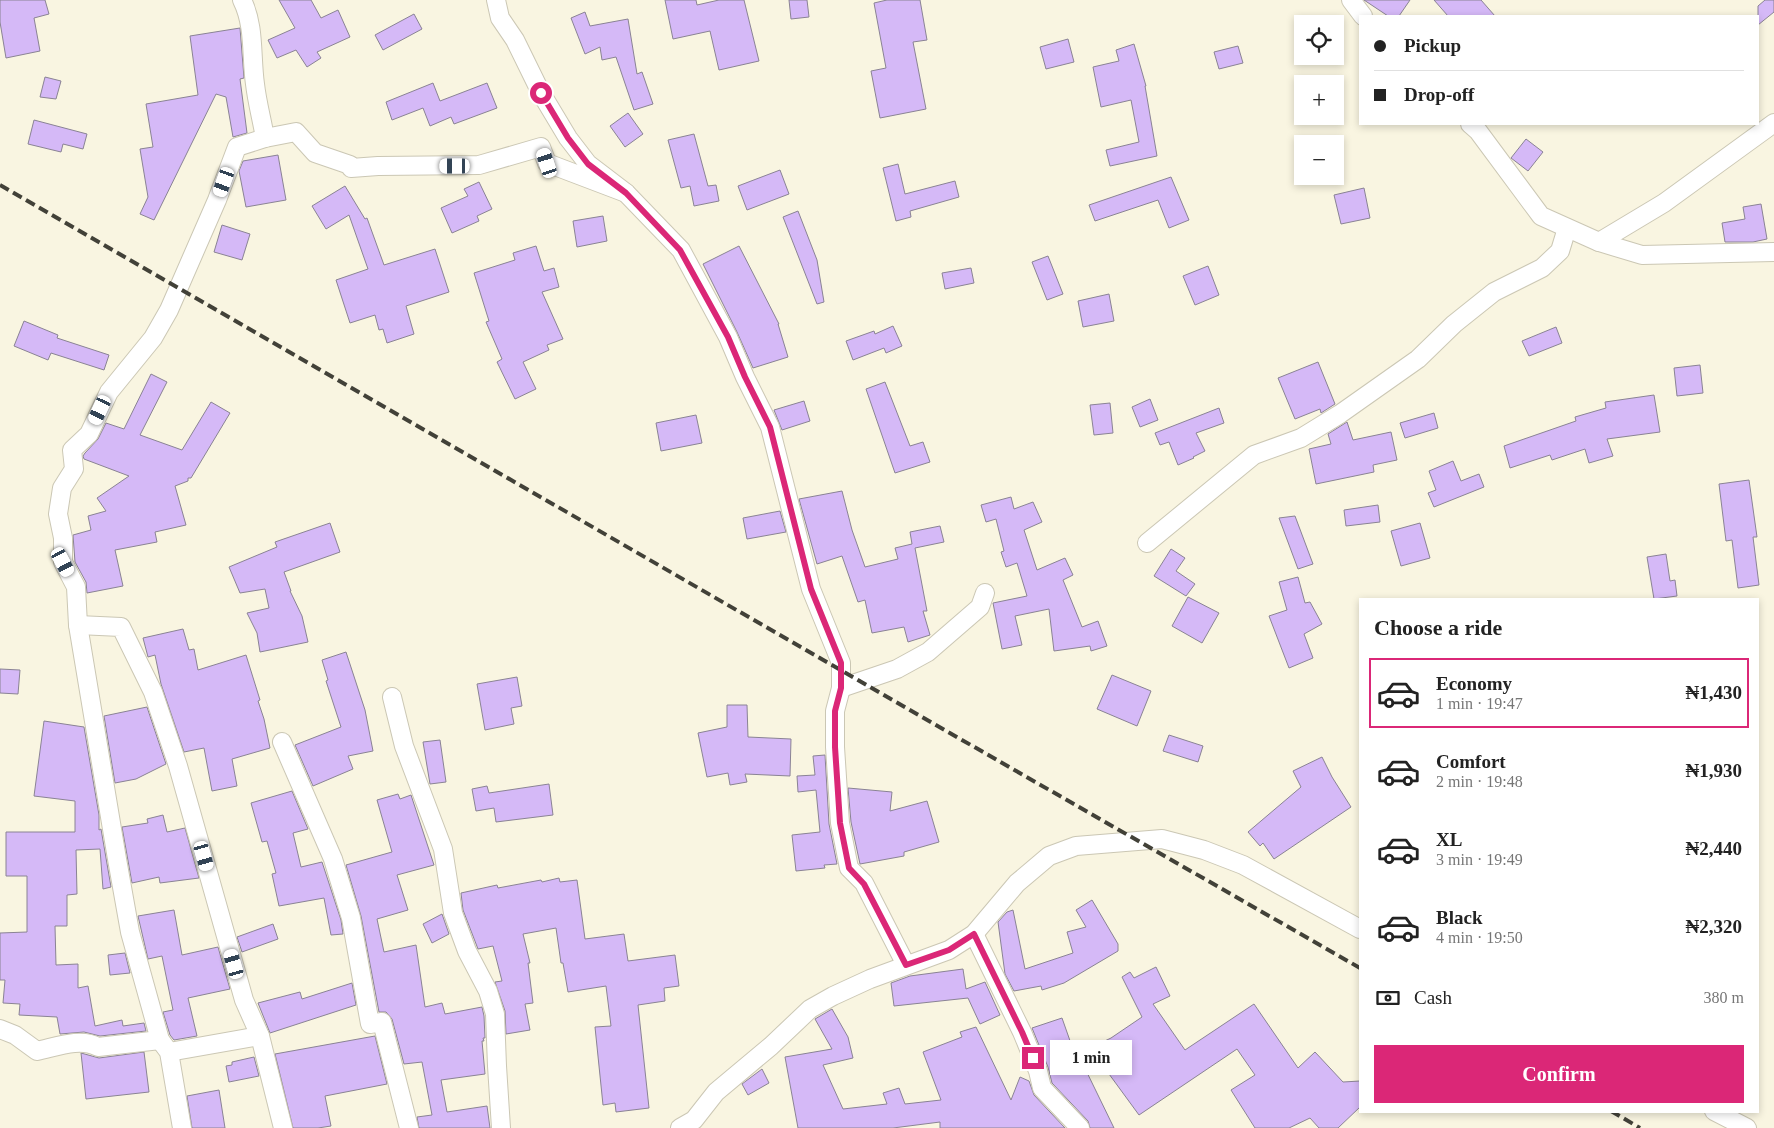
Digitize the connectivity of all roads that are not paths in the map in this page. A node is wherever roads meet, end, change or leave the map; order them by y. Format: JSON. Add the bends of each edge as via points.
{"nodes":[{"id":1,"x":242,"y":0,"type":"edge"},
{"id":2,"x":496,"y":0,"type":"edge"},
{"id":3,"x":1351,"y":0,"type":"edge"},
{"id":4,"x":1362,"y":15,"type":"edge"},
{"id":5,"x":1774,"y":123,"type":"edge"},
{"id":6,"x":1471,"y":125,"type":"edge"},
{"id":7,"x":265,"y":138,"type":"junction"},
{"id":8,"x":626,"y":193,"type":"junction"},
{"id":9,"x":1567,"y":228,"type":"junction"},
{"id":10,"x":1599,"y":242,"type":"junction"},
{"id":11,"x":1774,"y":252,"type":"edge"},
{"id":12,"x":1147,"y":543,"type":"dead end"},
{"id":13,"x":985,"y":593,"type":"dead end"},
{"id":14,"x":78,"y":625,"type":"junction"},
{"id":15,"x":841,"y":688,"type":"junction"},
{"id":16,"x":392,"y":697,"type":"dead end"},
{"id":17,"x":282,"y":742,"type":"dead end"},
{"id":18,"x":1359,"y":928,"type":"edge"},
{"id":19,"x":974,"y":934,"type":"junction"},
{"id":20,"x":906,"y":965,"type":"junction"},
{"id":21,"x":0,"y":1028,"type":"edge"},
{"id":22,"x":260,"y":1036,"type":"junction"},
{"id":23,"x":165,"y":1046,"type":"junction"},
{"id":24,"x":1718,"y":1113,"type":"edge"},
{"id":25,"x":182,"y":1128,"type":"edge"},
{"id":26,"x":283,"y":1128,"type":"edge"},
{"id":27,"x":409,"y":1128,"type":"edge"},
{"id":28,"x":502,"y":1128,"type":"edge"},
{"id":29,"x":680,"y":1128,"type":"edge"},
{"id":30,"x":1080,"y":1128,"type":"edge"},
{"id":31,"x":1747,"y":1128,"type":"edge"}],
"edges":[{"from":1,"to":7,"type":"street","via":[[248,12],[254,84]]},
{"from":2,"to":8,"type":"street","via":[[500,18],[568,138],[588,164]]},
{"from":3,"to":4,"type":"street"},
{"from":5,"to":10,"type":"street","via":[[1664,203]]},
{"from":6,"to":9,"type":"street","via":[[1541,216]]},
{"from":7,"to":8,"type":"street","via":[[296,132],[316,153],[351,168],[479,165],[541,147],[547,163]]},
{"from":7,"to":14,"type":"street","via":[[237,147],[217,200],[153,338],[109,392],[89,434],[72,450],[74,469],[62,488],[58,514],[63,562],[76,587]]},
{"from":8,"to":15,"type":"street","via":[[680,250],[728,337],[770,427],[811,589],[841,663]]},
{"from":9,"to":10,"type":"street"},
{"from":9,"to":12,"type":"street","via":[[1560,251],[1542,268],[1494,292],[1418,359],[1340,414],[1302,438],[1254,454]]},
{"from":10,"to":11,"type":"street","via":[[1642,255]]},
{"from":13,"to":15,"type":"street","via":[[980,607],[928,652],[897,669]]},
{"from":14,"to":22,"type":"street","via":[[121,628],[153,692],[178,766],[244,1000]]},
{"from":14,"to":23,"type":"street","via":[[130,932]]},
{"from":15,"to":20,"type":"street","via":[[835,711],[835,747],[840,823],[849,868],[864,884]]},
{"from":16,"to":28,"type":"street","via":[[404,746],[443,849],[453,913],[466,951],[488,992],[495,1014]]},
{"from":17,"to":27,"type":"street","via":[[333,859],[351,918],[370,1024],[382,1022]]},
{"from":18,"to":19,"type":"street","via":[[1243,865],[1162,839],[1076,846],[1049,856],[1017,884]]},
{"from":19,"to":20,"type":"street","via":[[949,950]]},
{"from":19,"to":30,"type":"street","via":[[1022,1032],[1042,1088]]},
{"from":20,"to":29,"type":"street","via":[[840,992],[810,1009],[716,1092],[694,1120]]},
{"from":21,"to":23,"type":"street","via":[[16,1035],[37,1051],[76,1043],[98,1047]]},
{"from":22,"to":23,"type":"street"},
{"from":22,"to":26,"type":"street"},
{"from":23,"to":25,"type":"street"},
{"from":24,"to":31,"type":"street"}]}
